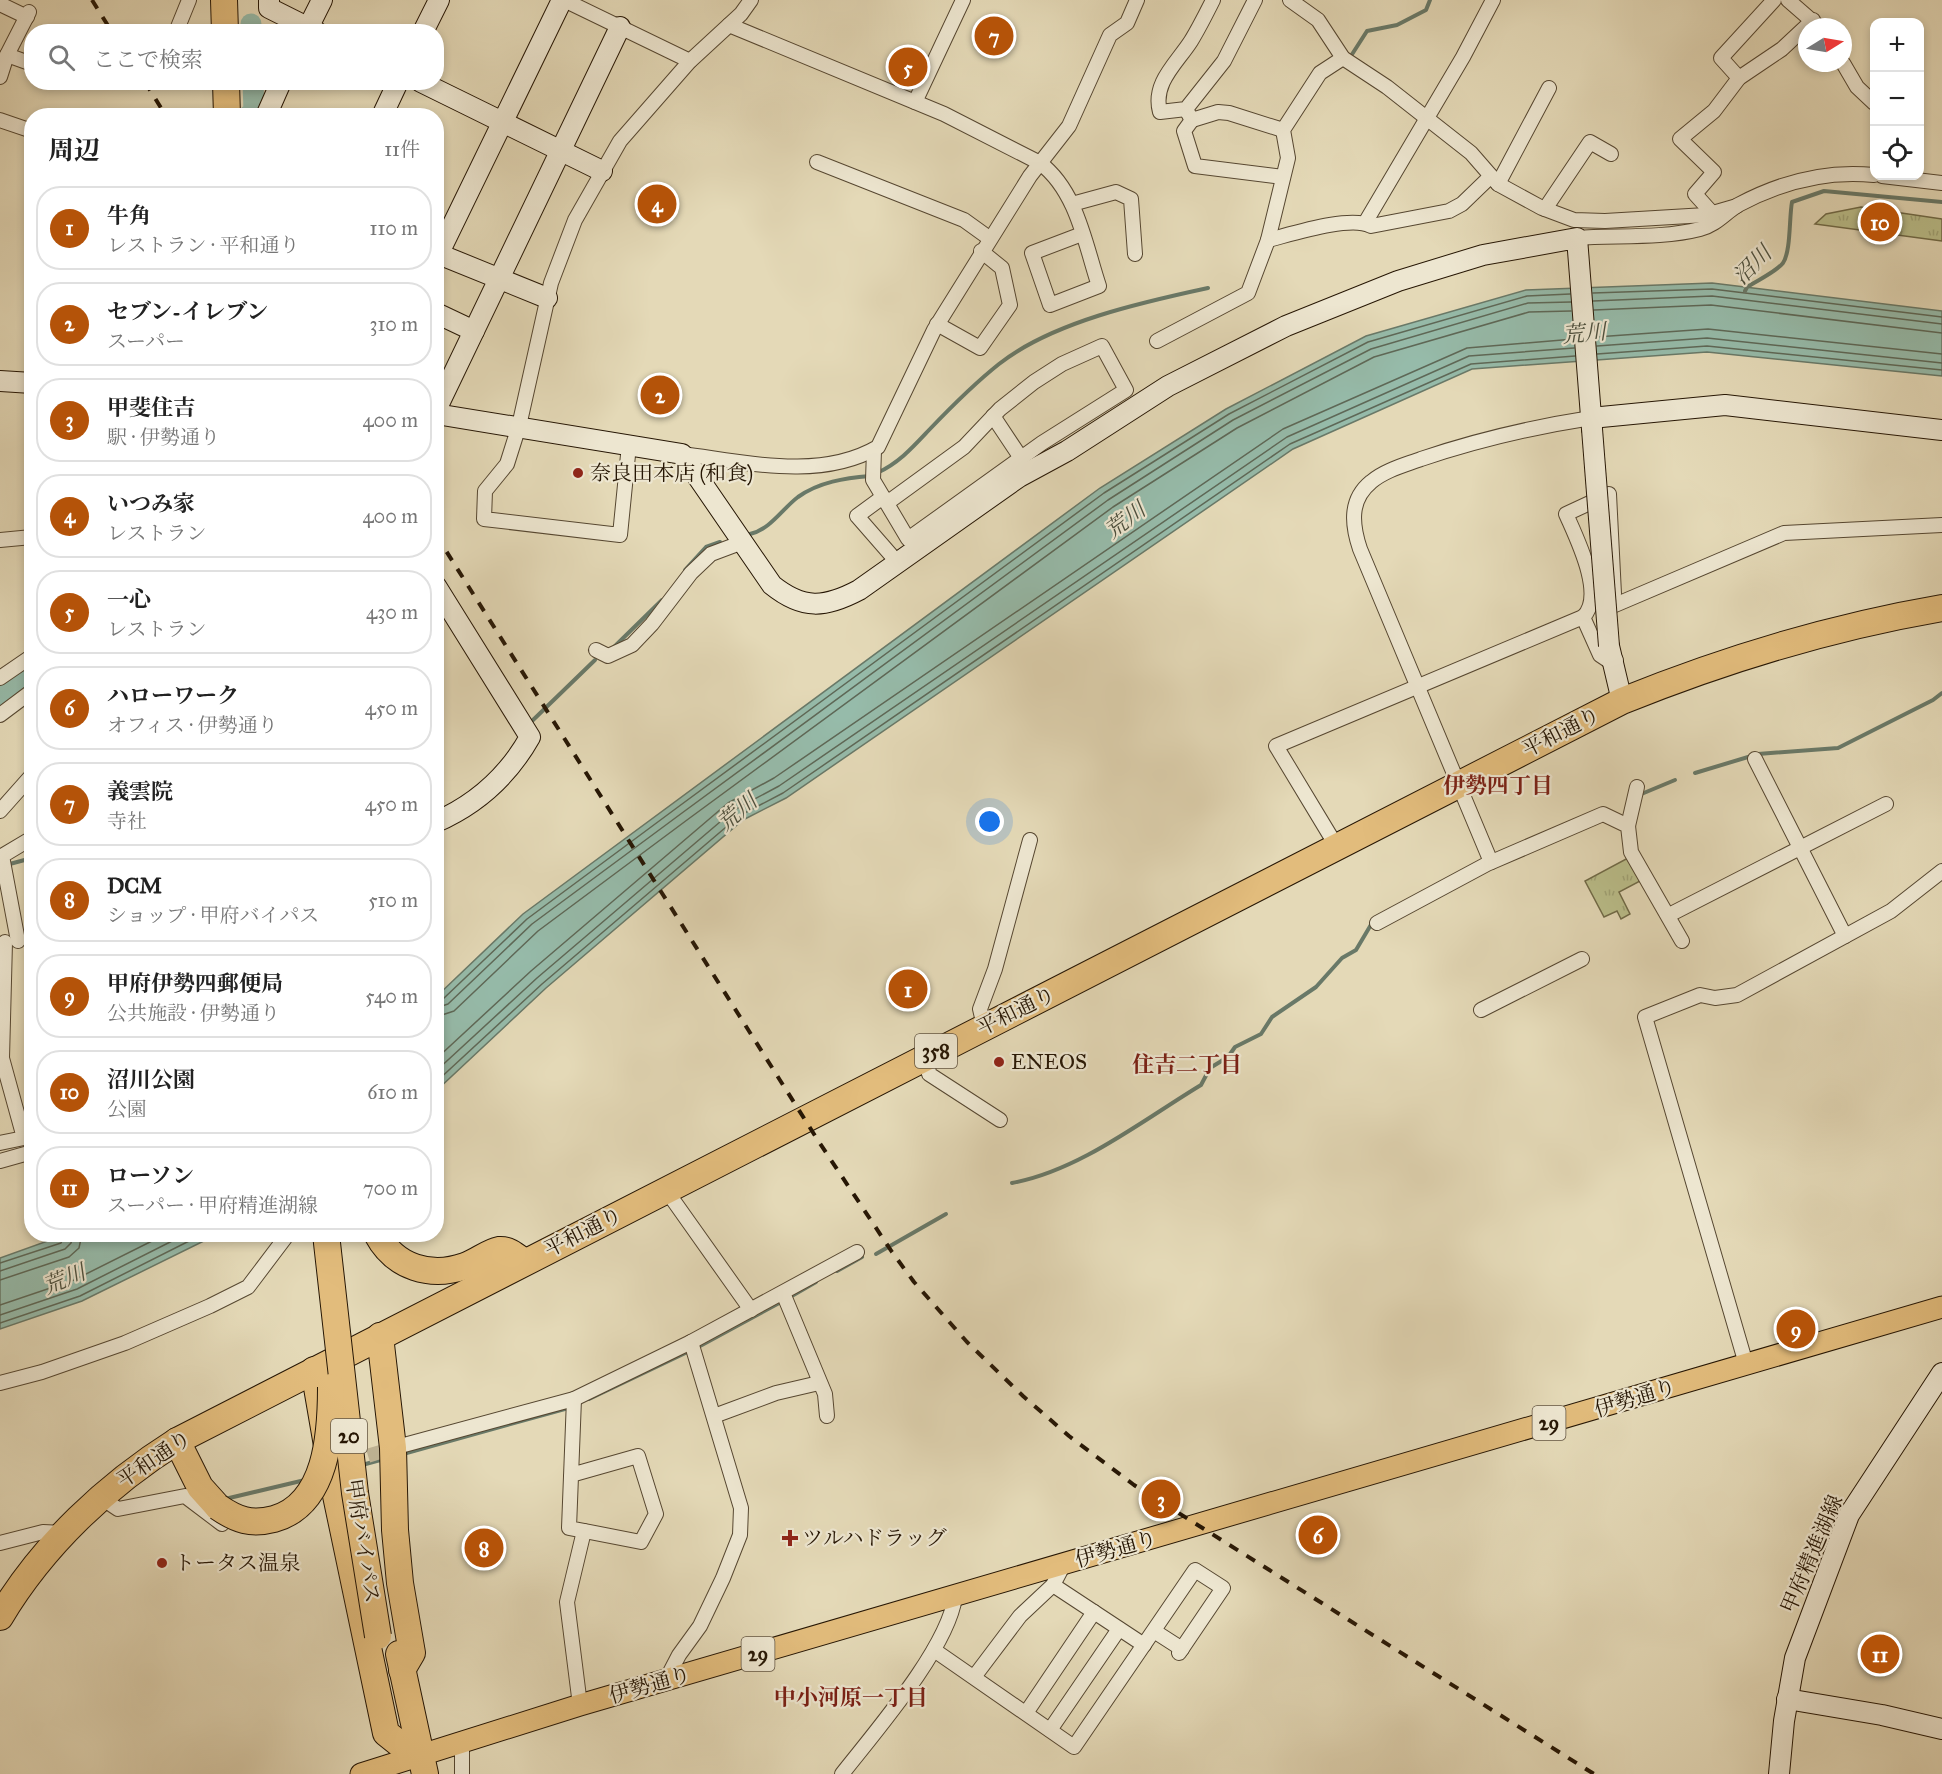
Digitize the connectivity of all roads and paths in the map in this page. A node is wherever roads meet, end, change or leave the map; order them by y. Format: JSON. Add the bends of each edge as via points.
{"nodes":[{"id":1,"x":189,"y":0,"type":"edge"},
{"id":2,"x":209,"y":0,"type":"edge"},
{"id":3,"x":224,"y":0,"type":"edge"},
{"id":4,"x":269,"y":0,"type":"edge"},
{"id":5,"x":322,"y":0,"type":"edge"},
{"id":6,"x":439,"y":0,"type":"edge"},
{"id":7,"x":563,"y":0,"type":"edge"},
{"id":8,"x":751,"y":0,"type":"edge"},
{"id":9,"x":963,"y":0,"type":"edge"},
{"id":10,"x":1137,"y":0,"type":"edge"},
{"id":11,"x":1213,"y":0,"type":"edge"},
{"id":12,"x":1255,"y":0,"type":"edge"},
{"id":13,"x":1290,"y":0,"type":"edge"},
{"id":14,"x":1493,"y":0,"type":"edge"},
{"id":15,"x":1774,"y":0,"type":"edge"},
{"id":16,"x":1788,"y":0,"type":"edge"},
{"id":17,"x":0,"y":4,"type":"edge"},
{"id":18,"x":1810,"y":18,"type":"edge"},
{"id":19,"x":179,"y":24,"type":"edge"},
{"id":20,"x":209,"y":24,"type":"edge"},
{"id":21,"x":225,"y":24,"type":"edge"},
{"id":22,"x":299,"y":24,"type":"edge"},
{"id":23,"x":312,"y":24,"type":"edge"},
{"id":24,"x":427,"y":24,"type":"edge"},
{"id":25,"x":729,"y":25,"type":"junction"},
{"id":26,"x":620,"y":27,"type":"junction"},
{"id":27,"x":1798,"y":37,"type":"edge"},
{"id":28,"x":7,"y":55,"type":"junction"},
{"id":29,"x":1347,"y":60,"type":"junction"},
{"id":30,"x":24,"y":61,"type":"edge"},
{"id":31,"x":690,"y":61,"type":"junction"},
{"id":32,"x":1848,"y":72,"type":"edge"},
{"id":33,"x":0,"y":77,"type":"edge"},
{"id":34,"x":1739,"y":78,"type":"junction"},
{"id":35,"x":1549,"y":88,"type":"dead end"},
{"id":36,"x":212,"y":90,"type":"edge"},
{"id":37,"x":224,"y":90,"type":"edge"},
{"id":38,"x":277,"y":90,"type":"edge"},
{"id":39,"x":394,"y":90,"type":"edge"},
{"id":40,"x":437,"y":90,"type":"edge"},
{"id":41,"x":1870,"y":99,"type":"edge"},
{"id":42,"x":915,"y":102,"type":"junction"},
{"id":43,"x":217,"y":108,"type":"edge"},
{"id":44,"x":220,"y":108,"type":"edge"},
{"id":45,"x":270,"y":108,"type":"edge"},
{"id":46,"x":386,"y":108,"type":"edge"},
{"id":47,"x":1189,"y":114,"type":"junction"},
{"id":48,"x":1426,"y":117,"type":"junction"},
{"id":49,"x":0,"y":120,"type":"edge"},
{"id":50,"x":502,"y":122,"type":"junction"},
{"id":51,"x":24,"y":128,"type":"edge"},
{"id":52,"x":1284,"y":130,"type":"junction"},
{"id":53,"x":561,"y":151,"type":"junction"},
{"id":54,"x":1611,"y":154,"type":"dead end"},
{"id":55,"x":817,"y":162,"type":"dead end"},
{"id":56,"x":1040,"y":163,"type":"junction"},
{"id":57,"x":602,"y":171,"type":"junction"},
{"id":58,"x":1870,"y":175,"type":"edge"},
{"id":59,"x":1283,"y":177,"type":"junction"},
{"id":60,"x":1494,"y":180,"type":"junction"},
{"id":61,"x":1922,"y":180,"type":"edge"},
{"id":62,"x":1942,"y":182,"type":"edge"},
{"id":63,"x":1072,"y":204,"type":"junction"},
{"id":64,"x":1737,"y":206,"type":"junction"},
{"id":65,"x":1545,"y":209,"type":"junction"},
{"id":66,"x":1713,"y":214,"type":"junction"},
{"id":67,"x":1365,"y":223,"type":"junction"},
{"id":68,"x":1082,"y":234,"type":"junction"},
{"id":69,"x":989,"y":238,"type":"junction"},
{"id":70,"x":1272,"y":239,"type":"junction"},
{"id":71,"x":444,"y":241,"type":"edge"},
{"id":72,"x":1577,"y":243,"type":"junction"},
{"id":73,"x":981,"y":252,"type":"junction"},
{"id":74,"x":1135,"y":254,"type":"dead end"},
{"id":75,"x":444,"y":258,"type":"edge"},
{"id":76,"x":500,"y":278,"type":"junction"},
{"id":77,"x":548,"y":298,"type":"junction"},
{"id":78,"x":444,"y":317,"type":"edge"},
{"id":79,"x":937,"y":324,"type":"junction"},
{"id":80,"x":474,"y":331,"type":"junction"},
{"id":81,"x":1157,"y":341,"type":"dead end"},
{"id":82,"x":0,"y":381,"type":"edge"},
{"id":83,"x":24,"y":382,"type":"edge"},
{"id":84,"x":444,"y":395,"type":"edge"},
{"id":85,"x":444,"y":413,"type":"edge"},
{"id":86,"x":993,"y":416,"type":"junction"},
{"id":87,"x":1591,"y":419,"type":"junction"},
{"id":88,"x":519,"y":426,"type":"junction"},
{"id":89,"x":1942,"y":430,"type":"edge"},
{"id":90,"x":629,"y":445,"type":"junction"},
{"id":91,"x":874,"y":450,"type":"junction"},
{"id":92,"x":682,"y":454,"type":"junction"},
{"id":93,"x":1022,"y":458,"type":"junction"},
{"id":94,"x":885,"y":500,"type":"junction"},
{"id":95,"x":1942,"y":525,"type":"edge"},
{"id":96,"x":24,"y":538,"type":"edge"},
{"id":97,"x":0,"y":540,"type":"edge"},
{"id":98,"x":743,"y":542,"type":"junction"},
{"id":99,"x":898,"y":563,"type":"junction"},
{"id":100,"x":444,"y":599,"type":"edge"},
{"id":101,"x":1615,"y":605,"type":"junction"},
{"id":102,"x":1942,"y":608,"type":"edge"},
{"id":103,"x":1583,"y":617,"type":"junction"},
{"id":104,"x":596,"y":650,"type":"dead end"},
{"id":105,"x":1610,"y":654,"type":"junction"},
{"id":106,"x":24,"y":662,"type":"edge"},
{"id":107,"x":0,"y":678,"type":"edge"},
{"id":108,"x":1418,"y":686,"type":"junction"},
{"id":109,"x":24,"y":698,"type":"edge"},
{"id":110,"x":1622,"y":701,"type":"junction"},
{"id":111,"x":0,"y":715,"type":"edge"},
{"id":112,"x":1755,"y":759,"type":"dead end"},
{"id":113,"x":24,"y":783,"type":"edge"},
{"id":114,"x":1458,"y":785,"type":"junction"},
{"id":115,"x":1637,"y":787,"type":"dead end"},
{"id":116,"x":1886,"y":804,"type":"dead end"},
{"id":117,"x":1,"y":807,"type":"edge"},
{"id":118,"x":444,"y":818,"type":"edge"},
{"id":119,"x":1628,"y":826,"type":"junction"},
{"id":120,"x":1030,"y":840,"type":"dead end"},
{"id":121,"x":24,"y":842,"type":"edge"},
{"id":122,"x":1337,"y":847,"type":"junction"},
{"id":123,"x":1799,"y":847,"type":"junction"},
{"id":124,"x":2,"y":854,"type":"edge"},
{"id":125,"x":1491,"y":862,"type":"junction"},
{"id":126,"x":1942,"y":871,"type":"edge"},
{"id":127,"x":1670,"y":915,"type":"junction"},
{"id":128,"x":1377,"y":923,"type":"dead end"},
{"id":129,"x":1845,"y":936,"type":"junction"},
{"id":130,"x":14,"y":941,"type":"edge"},
{"id":131,"x":1682,"y":941,"type":"dead end"},
{"id":132,"x":1582,"y":959,"type":"dead end"},
{"id":133,"x":1482,"y":1010,"type":"dead end"},
{"id":134,"x":984,"y":1026,"type":"junction"},
{"id":135,"x":927,"y":1056,"type":"junction"},
{"id":136,"x":1000,"y":1120,"type":"dead end"},
{"id":137,"x":0,"y":1143,"type":"edge"},
{"id":138,"x":24,"y":1154,"type":"edge"},
{"id":139,"x":0,"y":1161,"type":"edge"},
{"id":140,"x":666,"y":1190,"type":"junction"},
{"id":141,"x":282,"y":1242,"type":"edge"},
{"id":142,"x":320,"y":1242,"type":"edge"},
{"id":143,"x":327,"y":1242,"type":"edge"},
{"id":144,"x":344,"y":1242,"type":"edge"},
{"id":145,"x":383,"y":1242,"type":"edge"},
{"id":146,"x":857,"y":1252,"type":"dead end"},
{"id":147,"x":524,"y":1262,"type":"junction"},
{"id":148,"x":783,"y":1293,"type":"junction"},
{"id":149,"x":1942,"y":1307,"type":"edge"},
{"id":150,"x":752,"y":1310,"type":"junction"},
{"id":151,"x":380,"y":1336,"type":"junction"},
{"id":152,"x":691,"y":1342,"type":"junction"},
{"id":153,"x":1746,"y":1364,"type":"junction"},
{"id":154,"x":314,"y":1370,"type":"junction"},
{"id":155,"x":1942,"y":1373,"type":"edge"},
{"id":156,"x":0,"y":1383,"type":"edge"},
{"id":157,"x":819,"y":1383,"type":"junction"},
{"id":158,"x":574,"y":1399,"type":"junction"},
{"id":159,"x":714,"y":1416,"type":"junction"},
{"id":160,"x":827,"y":1416,"type":"dead end"},
{"id":161,"x":177,"y":1441,"type":"junction"},
{"id":162,"x":393,"y":1448,"type":"junction"},
{"id":163,"x":571,"y":1475,"type":"junction"},
{"id":164,"x":334,"y":1486,"type":"junction"},
{"id":165,"x":100,"y":1497,"type":"junction"},
{"id":166,"x":584,"y":1531,"type":"junction"},
{"id":167,"x":64,"y":1533,"type":"junction"},
{"id":168,"x":0,"y":1543,"type":"edge"},
{"id":169,"x":1064,"y":1564,"type":"junction"},
{"id":170,"x":1053,"y":1585,"type":"junction"},
{"id":171,"x":955,"y":1597,"type":"junction"},
{"id":172,"x":1094,"y":1612,"type":"junction"},
{"id":173,"x":0,"y":1617,"type":"edge"},
{"id":174,"x":1119,"y":1629,"type":"junction"},
{"id":175,"x":1154,"y":1631,"type":"junction"},
{"id":176,"x":387,"y":1635,"type":"junction"},
{"id":177,"x":1144,"y":1645,"type":"junction"},
{"id":178,"x":934,"y":1650,"type":"junction"},
{"id":179,"x":402,"y":1670,"type":"junction"},
{"id":180,"x":974,"y":1677,"type":"junction"},
{"id":181,"x":666,"y":1680,"type":"junction"},
{"id":182,"x":1787,"y":1699,"type":"junction"},
{"id":183,"x":580,"y":1705,"type":"junction"},
{"id":184,"x":1026,"y":1713,"type":"junction"},
{"id":185,"x":1942,"y":1729,"type":"edge"},
{"id":186,"x":1050,"y":1730,"type":"junction"},
{"id":187,"x":462,"y":1741,"type":"junction"},
{"id":188,"x":412,"y":1761,"type":"edge"},
{"id":189,"x":361,"y":1774,"type":"edge"},
{"id":190,"x":462,"y":1774,"type":"edge"},
{"id":191,"x":842,"y":1774,"type":"edge"},
{"id":192,"x":1779,"y":1774,"type":"edge"}],
"edges":[{"from":1,"to":19,"type":"street"},
{"from":2,"to":20,"type":"highway"},
{"from":3,"to":21,"type":"highway"},
{"from":4,"to":22,"type":"street","via":[[269,8]]},
{"from":5,"to":23,"type":"street"},
{"from":6,"to":24,"type":"street"},
{"from":7,"to":26,"type":"street"},
{"from":7,"to":50,"type":"street"},
{"from":8,"to":25,"type":"street"},
{"from":9,"to":42,"type":"street"},
{"from":10,"to":56,"type":"street","via":[[1127,22],[1110,35],[1069,126]]},
{"from":11,"to":47,"type":"street","via":[[1160,89],[1160,112]]},
{"from":12,"to":47,"type":"street","via":[[1224,61]]},
{"from":13,"to":29,"type":"street","via":[[1318,20]]},
{"from":14,"to":48,"type":"street"},
{"from":15,"to":34,"type":"street","via":[[1721,58]]},
{"from":16,"to":18,"type":"street"},
{"from":17,"to":28,"type":"street","via":[[28,15]]},
{"from":25,"to":31,"type":"street"},
{"from":25,"to":42,"type":"street"},
{"from":26,"to":31,"type":"street"},
{"from":26,"to":53,"type":"street"},
{"from":27,"to":34,"type":"street"},
{"from":28,"to":30,"type":"street"},
{"from":28,"to":33,"type":"street"},
{"from":29,"to":48,"type":"street"},
{"from":29,"to":52,"type":"street","via":[[1320,73]]},
{"from":31,"to":57,"type":"street","via":[[620,141]]},
{"from":32,"to":41,"type":"street"},
{"from":34,"to":66,"type":"street","via":[[1714,111],[1680,139],[1714,172],[1695,194]]},
{"from":35,"to":60,"type":"street"},
{"from":36,"to":43,"type":"highway"},
{"from":37,"to":44,"type":"highway"},
{"from":38,"to":45,"type":"street"},
{"from":39,"to":46,"type":"street"},
{"from":40,"to":50,"type":"street"},
{"from":42,"to":56,"type":"street"},
{"from":47,"to":52,"type":"street","via":[[1229,113]]},
{"from":47,"to":59,"type":"street","via":[[1184,131],[1195,165]]},
{"from":48,"to":60,"type":"street","via":[[1471,153]]},
{"from":48,"to":67,"type":"street"},
{"from":49,"to":51,"type":"street"},
{"from":50,"to":53,"type":"street"},
{"from":50,"to":71,"type":"street"},
{"from":52,"to":59,"type":"street","via":[[1288,158]]},
{"from":53,"to":57,"type":"street"},
{"from":53,"to":76,"type":"street"},
{"from":54,"to":65,"type":"street","via":[[1590,142]]},
{"from":55,"to":69,"type":"street","via":[[964,220]]},
{"from":56,"to":63,"type":"street","via":[[1051,172]]},
{"from":56,"to":69,"type":"street"},
{"from":57,"to":77,"type":"street","via":[[576,220]]},
{"from":58,"to":64,"type":"street","via":[[1811,177]]},
{"from":59,"to":70,"type":"street"},
{"from":60,"to":65,"type":"street"},
{"from":60,"to":67,"type":"street","via":[[1449,211],[1371,226]]},
{"from":61,"to":62,"type":"street"},
{"from":63,"to":68,"type":"street"},
{"from":63,"to":74,"type":"street","via":[[1116,192],[1131,200]]},
{"from":64,"to":66,"type":"street"},
{"from":64,"to":72,"type":"street","via":[[1721,220],[1701,229]]},
{"from":65,"to":66,"type":"street","via":[[1574,220],[1605,221]]},
{"from":67,"to":70,"type":"street"},
{"from":68,"to":68,"type":"street","via":[[1032,253],[1050,305],[1099,286]]},
{"from":69,"to":73,"type":"street"},
{"from":70,"to":81,"type":"street","via":[[1248,293]]},
{"from":72,"to":87,"type":"street"},
{"from":72,"to":99,"type":"street","via":[[1483,255],[1398,281],[1286,326],[1168,386],[1019,477]]},
{"from":73,"to":79,"type":"street"},
{"from":73,"to":79,"type":"street","via":[[1002,268],[1010,304],[980,348]]},
{"from":75,"to":76,"type":"street"},
{"from":76,"to":77,"type":"street"},
{"from":76,"to":80,"type":"street"},
{"from":77,"to":88,"type":"street"},
{"from":78,"to":80,"type":"street"},
{"from":79,"to":91,"type":"street"},
{"from":80,"to":84,"type":"street"},
{"from":82,"to":83,"type":"street"},
{"from":85,"to":88,"type":"street"},
{"from":86,"to":93,"type":"street"},
{"from":86,"to":93,"type":"street","via":[[1062,364],[1102,346],[1126,390]]},
{"from":86,"to":94,"type":"street","via":[[964,447]]},
{"from":87,"to":89,"type":"street","via":[[1725,405]]},
{"from":87,"to":105,"type":"street","bridge":true},
{"from":87,"to":108,"type":"street","via":[[1514,432],[1443,452],[1384,474],[1364,490],[1352,519],[1355,534]]},
{"from":88,"to":90,"type":"street"},
{"from":88,"to":90,"type":"street","via":[[507,464],[485,491],[484,519],[620,535]]},
{"from":90,"to":92,"type":"street"},
{"from":91,"to":92,"type":"street","via":[[800,469]]},
{"from":91,"to":94,"type":"street","via":[[873,473]]},
{"from":92,"to":98,"type":"street"},
{"from":93,"to":94,"type":"street","via":[[908,539]]},
{"from":94,"to":99,"type":"street","via":[[857,516]]},
{"from":95,"to":101,"type":"street","via":[[1796,530]]},
{"from":96,"to":97,"type":"street"},
{"from":98,"to":99,"type":"street","via":[[772,585],[785,596],[814,605],[837,602],[859,591]]},
{"from":98,"to":104,"type":"street","via":[[711,554],[632,645],[608,656]]},
{"from":100,"to":118,"type":"street","via":[[530,737],[519,757],[495,783],[464,808]]},
{"from":101,"to":103,"type":"street","via":[[1609,494],[1566,514],[1588,567],[1591,603]]},
{"from":101,"to":105,"type":"street","via":[[1619,657]]},
{"from":102,"to":110,"type":"highway","name":"平和通り","number":"358","via":[[1821,632],[1757,651]]},
{"from":103,"to":105,"type":"street","via":[[1600,655]]},
{"from":103,"to":108,"type":"street"},
{"from":105,"to":110,"type":"street"},
{"from":106,"to":107,"type":"street"},
{"from":108,"to":114,"type":"street"},
{"from":108,"to":122,"type":"street","via":[[1276,746]]},
{"from":109,"to":111,"type":"street"},
{"from":110,"to":114,"type":"highway","name":"平和通り","number":"358"},
{"from":112,"to":123,"type":"street"},
{"from":113,"to":117,"type":"street"},
{"from":114,"to":122,"type":"highway","name":"平和通り","number":"358"},
{"from":114,"to":125,"type":"street"},
{"from":115,"to":119,"type":"street"},
{"from":116,"to":123,"type":"street"},
{"from":119,"to":125,"type":"street","via":[[1603,814]]},
{"from":119,"to":127,"type":"street","via":[[1631,852]]},
{"from":120,"to":134,"type":"street","via":[[980,1009]]},
{"from":121,"to":124,"type":"street"},
{"from":122,"to":134,"type":"highway","name":"平和通り","number":"358"},
{"from":123,"to":127,"type":"street"},
{"from":123,"to":129,"type":"street"},
{"from":124,"to":130,"type":"street"},
{"from":125,"to":128,"type":"street"},
{"from":126,"to":129,"type":"street","via":[[1891,911]]},
{"from":127,"to":131,"type":"street"},
{"from":129,"to":153,"type":"street","via":[[1737,995],[1700,995],[1645,1017]]},
{"from":130,"to":137,"type":"street","via":[[2,1058],[24,1138]]},
{"from":132,"to":133,"type":"street"},
{"from":134,"to":135,"type":"highway","name":"平和通り","number":"358"},
{"from":135,"to":136,"type":"street","via":[[929,1074]]},
{"from":135,"to":140,"type":"highway","name":"平和通り","number":"358"},
{"from":138,"to":139,"type":"street"},
{"from":140,"to":147,"type":"highway","name":"平和通り","number":"358"},
{"from":140,"to":150,"type":"street"},
{"from":141,"to":156,"type":"street","via":[[248,1287],[125,1343]]},
{"from":142,"to":161,"type":"highway","bridge":true,"via":[[331,1403],[318,1478],[302,1504],[276,1518],[255,1523],[235,1518],[218,1507],[200,1487]]},
{"from":143,"to":176,"type":"highway","name":"甲府バイパス","number":"20","bridge":true,"via":[[355,1493]]},
{"from":144,"to":176,"type":"highway","name":"甲府バイパス","number":"20"},
{"from":145,"to":147,"type":"highway","via":[[396,1259],[412,1267],[447,1271],[499,1250],[506,1250]]},
{"from":146,"to":148,"type":"street"},
{"from":147,"to":151,"type":"highway","name":"平和通り","number":"358"},
{"from":148,"to":150,"type":"street"},
{"from":148,"to":157,"type":"street"},
{"from":149,"to":153,"type":"main road","name":"伊勢通り","number":"29"},
{"from":150,"to":152,"type":"street"},
{"from":151,"to":154,"type":"highway","name":"平和通り","number":"358"},
{"from":151,"to":162,"type":"highway"},
{"from":152,"to":158,"type":"street"},
{"from":152,"to":159,"type":"street"},
{"from":153,"to":169,"type":"main road","name":"伊勢通り","number":"29"},
{"from":154,"to":161,"type":"highway","name":"平和通り","number":"358"},
{"from":154,"to":164,"type":"highway"},
{"from":155,"to":182,"type":"street","name":"甲府精進湖線","via":[[1849,1515],[1795,1658]]},
{"from":157,"to":159,"type":"street","via":[[776,1393]]},
{"from":157,"to":160,"type":"street","via":[[825,1394]]},
{"from":158,"to":162,"type":"street"},
{"from":158,"to":163,"type":"street"},
{"from":159,"to":181,"type":"street","via":[[741,1508],[740,1535],[700,1626]]},
{"from":161,"to":165,"type":"highway","name":"平和通り","number":"358","via":[[138,1465]]},
{"from":162,"to":179,"type":"highway","via":[[396,1541],[412,1653]]},
{"from":163,"to":166,"type":"street","via":[[569,1528]]},
{"from":163,"to":166,"type":"street","via":[[638,1456],[656,1514],[641,1542]]},
{"from":164,"to":165,"type":"street","via":[[288,1525],[255,1532],[221,1523],[185,1496],[118,1509]]},
{"from":164,"to":188,"type":"highway","via":[[386,1733]]},
{"from":165,"to":167,"type":"highway","name":"平和通り","number":"358"},
{"from":166,"to":183,"type":"street","via":[[567,1602]]},
{"from":167,"to":168,"type":"street","via":[[43,1532]]},
{"from":167,"to":173,"type":"highway","name":"平和通り","number":"358"},
{"from":169,"to":170,"type":"street"},
{"from":169,"to":171,"type":"main road","name":"伊勢通り","number":"29"},
{"from":170,"to":172,"type":"street"},
{"from":170,"to":180,"type":"street","via":[[1020,1616]]},
{"from":171,"to":178,"type":"street","via":[[953,1615]]},
{"from":171,"to":181,"type":"main road","name":"伊勢通り","number":"29"},
{"from":172,"to":174,"type":"street"},
{"from":172,"to":184,"type":"street"},
{"from":174,"to":177,"type":"street"},
{"from":174,"to":186,"type":"street"},
{"from":175,"to":175,"type":"street","via":[[1195,1570],[1223,1588],[1180,1651]]},
{"from":175,"to":177,"type":"street"},
{"from":176,"to":179,"type":"highway","name":"甲府バイパス","number":"20"},
{"from":176,"to":188,"type":"highway","name":"甲府バイパス","number":"20"},
{"from":177,"to":186,"type":"street","via":[[1074,1747]]},
{"from":178,"to":180,"type":"street"},
{"from":178,"to":191,"type":"street"},
{"from":179,"to":188,"type":"highway","name":"甲府バイパス","number":"20"},
{"from":180,"to":184,"type":"street"},
{"from":181,"to":183,"type":"main road","name":"伊勢通り","number":"29"},
{"from":182,"to":185,"type":"street"},
{"from":182,"to":192,"type":"street","name":"甲府精進湖線"},
{"from":183,"to":187,"type":"main road","name":"伊勢通り","number":"29"},
{"from":184,"to":186,"type":"street"},
{"from":187,"to":188,"type":"main road","name":"伊勢通り","number":"29"},
{"from":187,"to":190,"type":"street"},
{"from":188,"to":189,"type":"main road","name":"伊勢通り","number":"29"}]}
